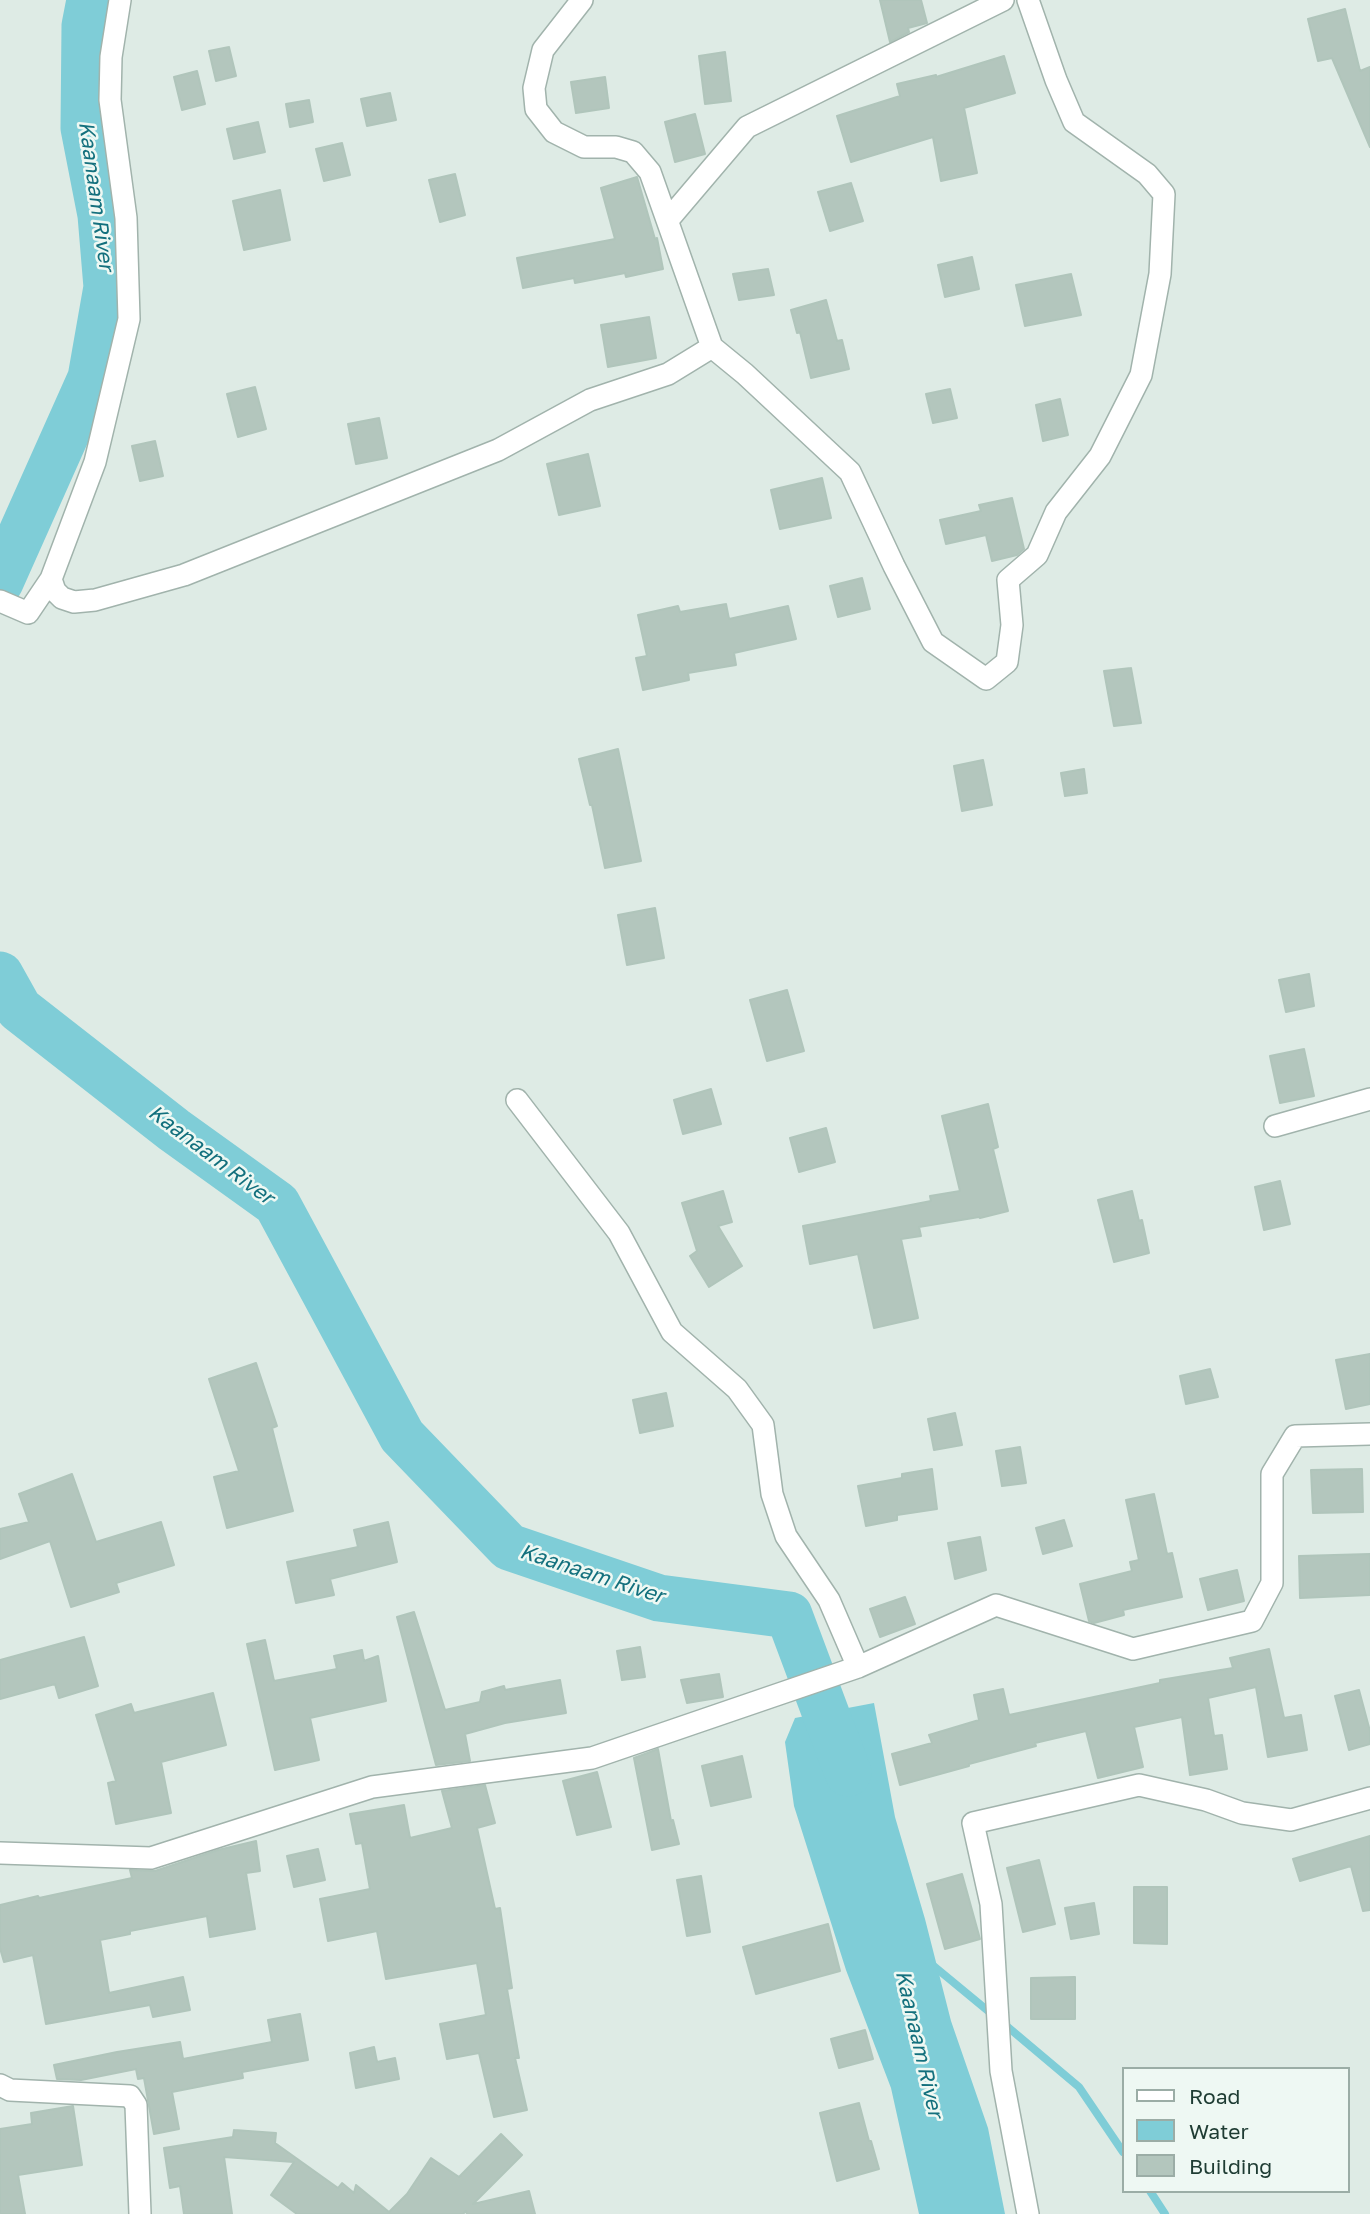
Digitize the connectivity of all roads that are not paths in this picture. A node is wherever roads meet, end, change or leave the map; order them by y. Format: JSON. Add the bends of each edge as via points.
{"nodes":[{"id":1,"x":120,"y":0,"type":"edge"},
{"id":2,"x":582,"y":0,"type":"edge"},
{"id":3,"x":1003,"y":0,"type":"edge"},
{"id":4,"x":1028,"y":0,"type":"edge"},
{"id":5,"x":668,"y":220,"type":"junction"},
{"id":6,"x":712,"y":347,"type":"junction"},
{"id":7,"x":51,"y":579,"type":"junction"},
{"id":8,"x":0,"y":601,"type":"edge"},
{"id":9,"x":1370,"y":1099,"type":"edge"},
{"id":10,"x":517,"y":1100,"type":"dead end"},
{"id":11,"x":1275,"y":1126,"type":"dead end"},
{"id":12,"x":1370,"y":1434,"type":"edge"},
{"id":13,"x":859,"y":1667,"type":"junction"},
{"id":14,"x":1370,"y":1798,"type":"edge"},
{"id":15,"x":0,"y":1853,"type":"edge"},
{"id":16,"x":0,"y":2085,"type":"edge"},
{"id":17,"x":140,"y":2214,"type":"edge"},
{"id":18,"x":1028,"y":2214,"type":"edge"}],
"edges":[{"from":1,"to":7,"type":"street","via":[[110,100],[126,218],[129,318],[95,462]]},
{"from":2,"to":5,"type":"street","via":[[543,50],[534,88],[536,109],[554,132],[584,147],[634,152],[650,172]]},
{"from":3,"to":5,"type":"street","via":[[747,127]]},
{"from":4,"to":6,"type":"street","via":[[1074,122],[1147,174],[1164,194],[1160,274],[1141,375],[1100,456],[1056,512],[1037,555],[1008,580],[1012,625],[1007,662],[986,679],[933,642],[850,472]]},
{"from":5,"to":6,"type":"street"},
{"from":6,"to":7,"type":"street","via":[[668,374],[590,400],[498,450],[184,575],[74,602],[55,591]]},
{"from":7,"to":8,"type":"street","via":[[28,613]]},
{"from":9,"to":11,"type":"street"},
{"from":10,"to":13,"type":"street","via":[[619,1233],[672,1332],[737,1389],[763,1424],[772,1494],[786,1536],[829,1600]]},
{"from":12,"to":13,"type":"street","via":[[1295,1436],[1272,1474],[1272,1583],[1252,1621],[1133,1649],[996,1605]]},
{"from":13,"to":15,"type":"street","via":[[592,1758],[372,1787],[151,1858]]},
{"from":14,"to":18,"type":"street","via":[[1291,1820],[1242,1813],[1139,1785],[972,1823],[991,1904],[1000,2071]]},
{"from":16,"to":17,"type":"street","via":[[10,2090],[130,2096],[136,2105]]}]}
